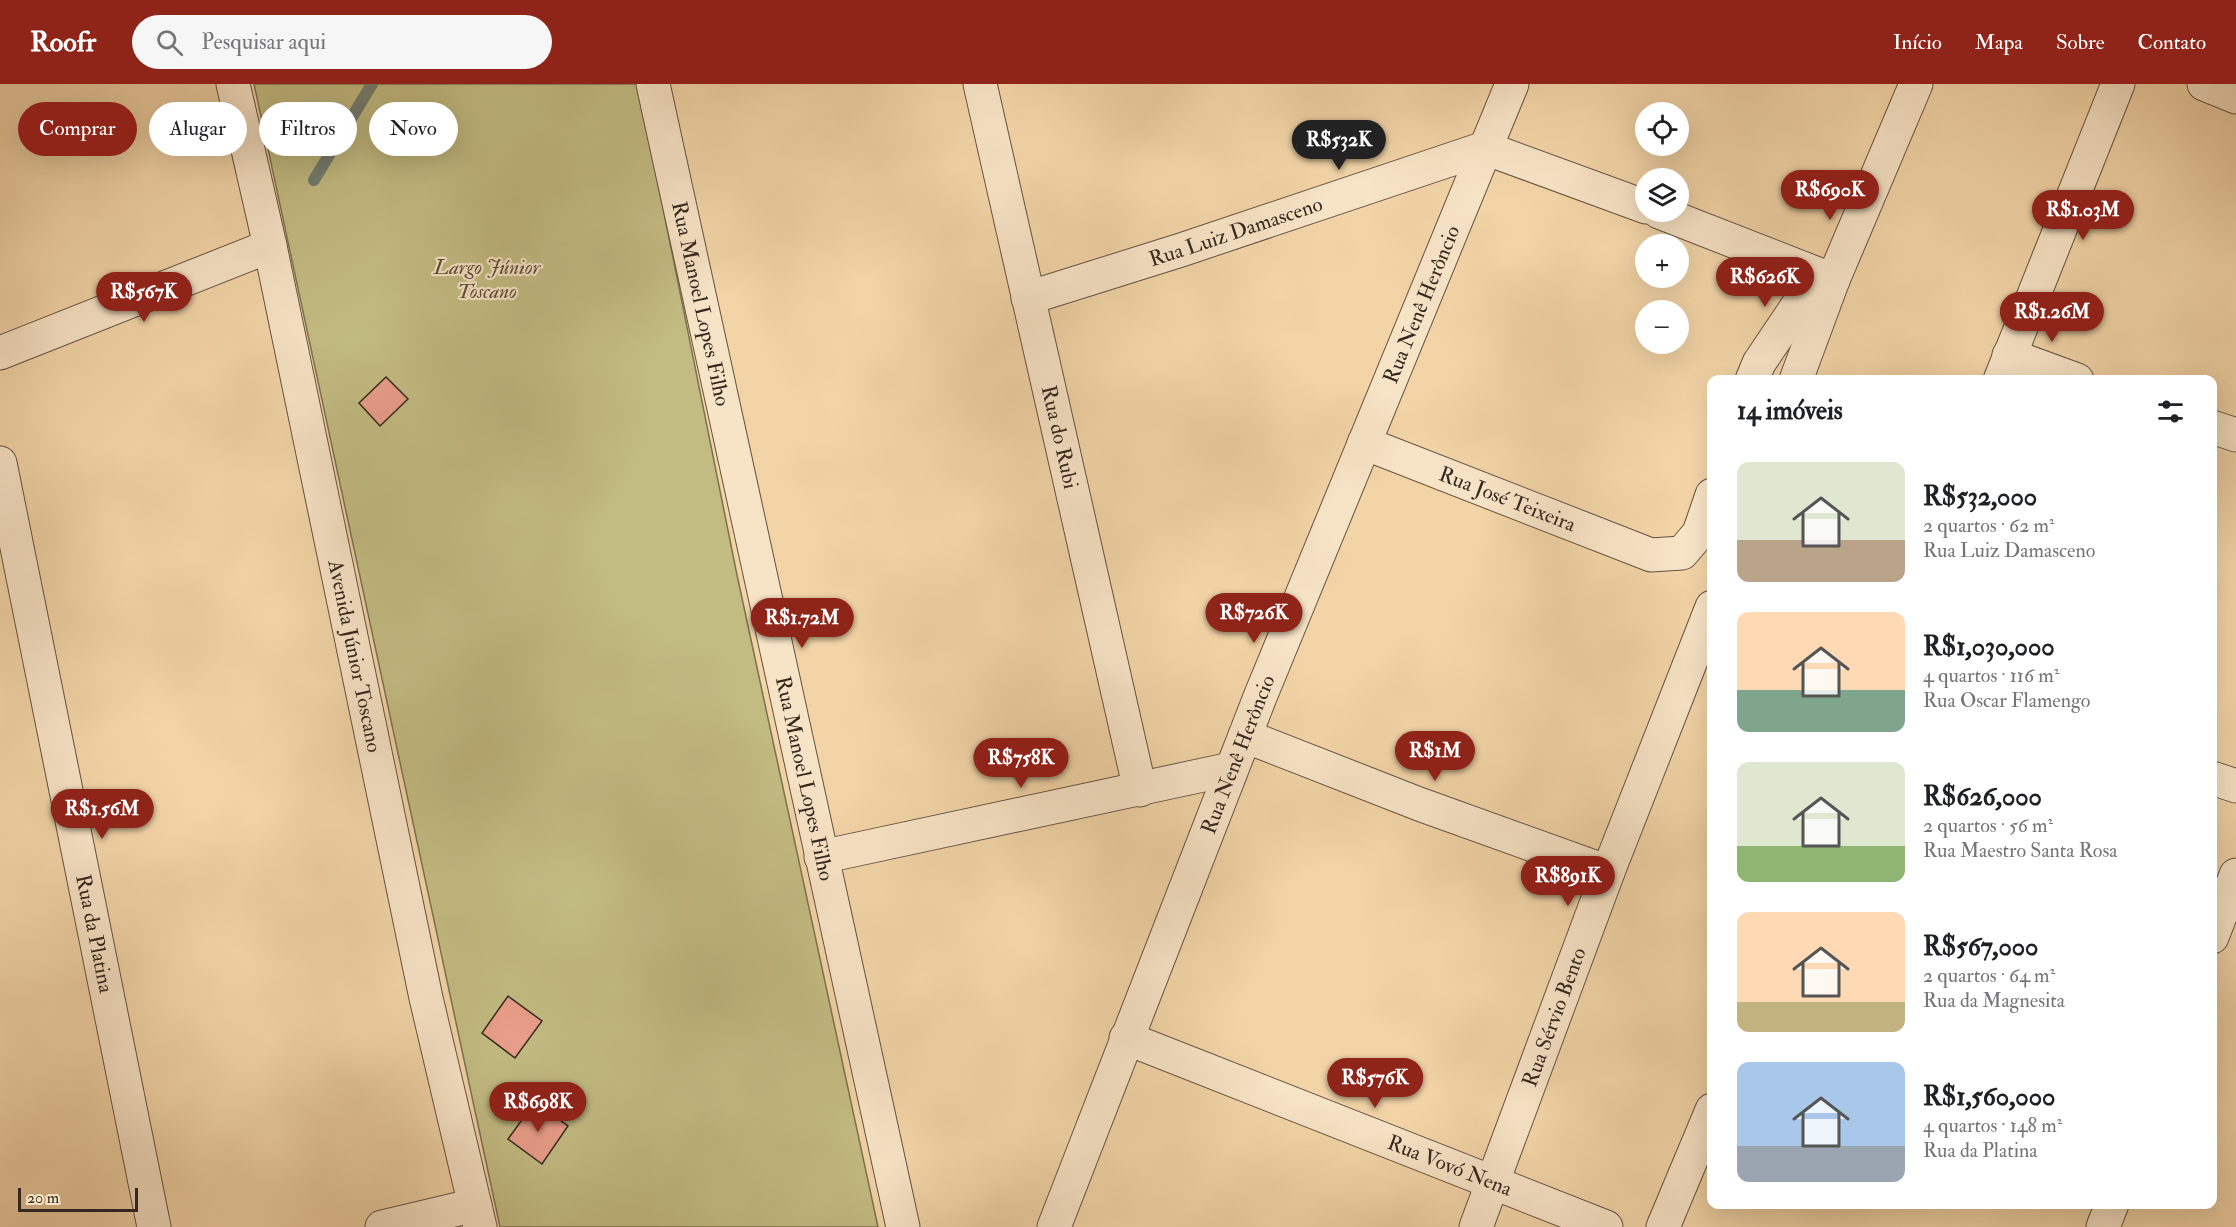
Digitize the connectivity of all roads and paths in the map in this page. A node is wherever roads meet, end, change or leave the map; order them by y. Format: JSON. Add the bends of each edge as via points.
{"nodes":[{"id":1,"x":233,"y":84,"type":"edge"},
{"id":2,"x":653,"y":84,"type":"edge"},
{"id":3,"x":980,"y":84,"type":"edge"},
{"id":4,"x":1512,"y":84,"type":"edge"},
{"id":5,"x":1916,"y":84,"type":"edge"},
{"id":6,"x":2118,"y":84,"type":"edge"},
{"id":7,"x":2204,"y":84,"type":"edge"},
{"id":8,"x":2236,"y":97,"type":"edge"},
{"id":9,"x":1485,"y":148,"type":"junction"},
{"id":10,"x":1635,"y":203,"type":"edge"},
{"id":11,"x":1685,"y":222,"type":"edge"},
{"id":12,"x":270,"y":246,"type":"junction"},
{"id":13,"x":1833,"y":280,"type":"junction"},
{"id":14,"x":1028,"y":298,"type":"junction"},
{"id":15,"x":0,"y":353,"type":"edge"},
{"id":16,"x":2004,"y":367,"type":"edge"},
{"id":17,"x":1754,"y":375,"type":"edge"},
{"id":18,"x":1798,"y":375,"type":"edge"},
{"id":19,"x":2050,"y":375,"type":"edge"},
{"id":20,"x":2217,"y":429,"type":"edge"},
{"id":21,"x":2236,"y":435,"type":"edge"},
{"id":22,"x":1364,"y":443,"type":"junction"},
{"id":23,"x":0,"y":463,"type":"edge"},
{"id":24,"x":1707,"y":510,"type":"edge"},
{"id":25,"x":1707,"y":620,"type":"edge"},
{"id":26,"x":1245,"y":736,"type":"junction"},
{"id":27,"x":1231,"y":769,"type":"junction"},
{"id":28,"x":2217,"y":780,"type":"edge"},
{"id":29,"x":2236,"y":786,"type":"edge"},
{"id":30,"x":1140,"y":790,"type":"junction"},
{"id":31,"x":821,"y":857,"type":"junction"},
{"id":32,"x":1608,"y":872,"type":"junction"},
{"id":33,"x":2236,"y":875,"type":"edge"},
{"id":34,"x":2217,"y":924,"type":"edge"},
{"id":35,"x":1126,"y":1038,"type":"junction"},
{"id":36,"x":1707,"y":1122,"type":"edge"},
{"id":37,"x":1492,"y":1184,"type":"junction"},
{"id":38,"x":2110,"y":1209,"type":"edge"},
{"id":39,"x":477,"y":1216,"type":"edge"},
{"id":40,"x":154,"y":1227,"type":"edge"},
{"id":41,"x":382,"y":1227,"type":"edge"},
{"id":42,"x":903,"y":1227,"type":"edge"},
{"id":43,"x":1054,"y":1227,"type":"edge"},
{"id":44,"x":1476,"y":1227,"type":"edge"},
{"id":45,"x":1606,"y":1227,"type":"edge"},
{"id":46,"x":1663,"y":1227,"type":"edge"},
{"id":47,"x":2103,"y":1227,"type":"edge"}],
"edges":[{"from":1,"to":12,"type":"street","name":"Avenida Júnior Toscano"},
{"from":2,"to":31,"type":"street","name":"Rua Manoel Lopes Filho"},
{"from":3,"to":14,"type":"street","name":"Rua do Rubi"},
{"from":4,"to":9,"type":"street","name":"Rua Nenê Herôncio"},
{"from":5,"to":13,"type":"street"},
{"from":6,"to":16,"type":"street"},
{"from":7,"to":8,"type":"street"},
{"from":9,"to":10,"type":"street"},
{"from":9,"to":14,"type":"street","name":"Rua Luiz Damasceno"},
{"from":9,"to":22,"type":"street","name":"Rua Nenê Herôncio"},
{"from":11,"to":13,"type":"street"},
{"from":12,"to":15,"type":"street"},
{"from":12,"to":39,"type":"street","name":"Avenida Júnior Toscano","via":[[426,998]]},
{"from":13,"to":17,"type":"street","via":[[1798,305]]},
{"from":13,"to":18,"type":"street"},
{"from":14,"to":30,"type":"street","name":"Rua do Rubi"},
{"from":16,"to":19,"type":"street"},
{"from":20,"to":21,"type":"street"},
{"from":22,"to":24,"type":"street","name":"Rua José Teixeira","via":[[1651,555],[1682,553],[1699,533]]},
{"from":22,"to":26,"type":"street","name":"Rua Nenê Herôncio"},
{"from":23,"to":40,"type":"street","name":"Rua da Platina"},
{"from":25,"to":32,"type":"street","name":"Rua Sérvio Bento"},
{"from":26,"to":27,"type":"street","name":"Rua Nenê Herôncio"},
{"from":26,"to":32,"type":"street"},
{"from":27,"to":30,"type":"street"},
{"from":27,"to":35,"type":"street","name":"Rua Nenê Herôncio"},
{"from":28,"to":29,"type":"street"},
{"from":30,"to":31,"type":"street"},
{"from":31,"to":42,"type":"street","name":"Rua Manoel Lopes Filho"},
{"from":32,"to":37,"type":"street","name":"Rua Sérvio Bento"},
{"from":33,"to":34,"type":"street"},
{"from":35,"to":37,"type":"street","name":"Rua Vovó Nena"},
{"from":35,"to":43,"type":"street","name":"Rua Nenê Herôncio"},
{"from":36,"to":46,"type":"street"},
{"from":37,"to":44,"type":"street","name":"Rua Sérvio Bento"},
{"from":37,"to":45,"type":"street","name":"Rua Vovó Nena"},
{"from":38,"to":47,"type":"street"},
{"from":39,"to":41,"type":"street"}]}
